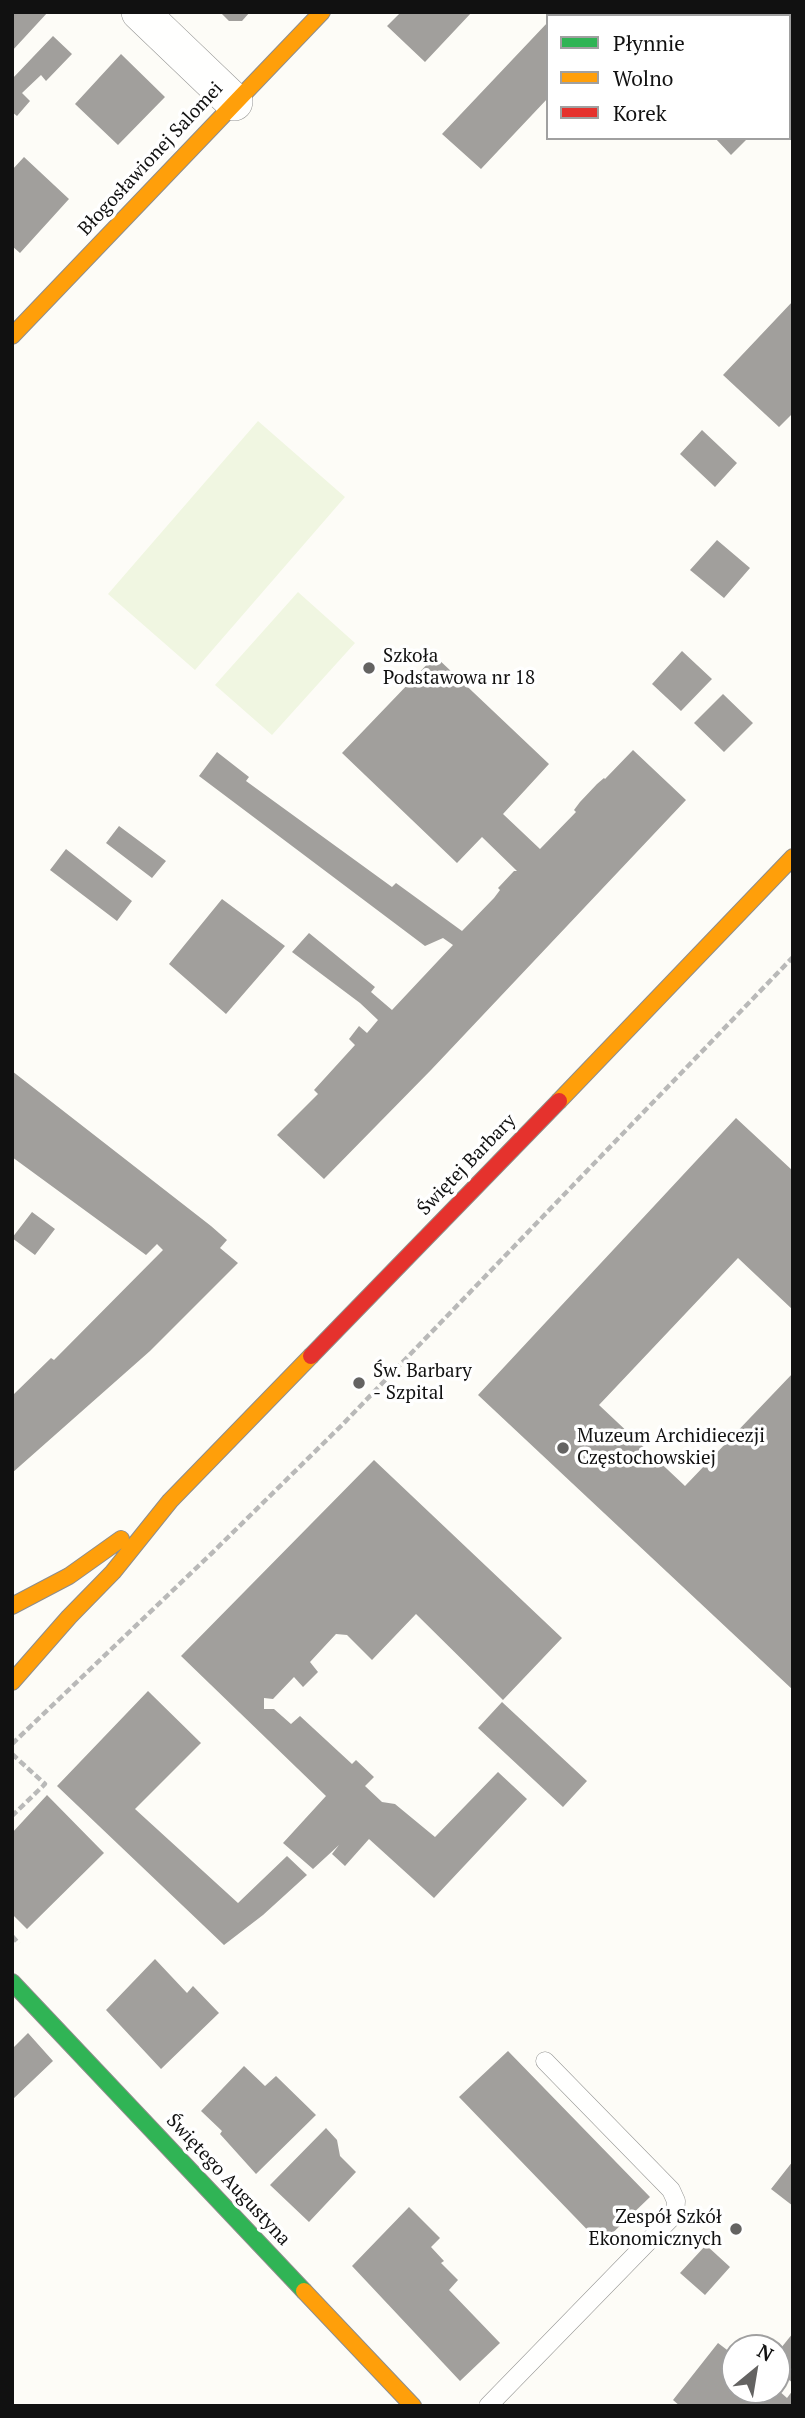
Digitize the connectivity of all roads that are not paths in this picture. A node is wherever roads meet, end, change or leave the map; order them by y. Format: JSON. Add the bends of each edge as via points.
{"nodes":[{"id":1,"x":140,"y":12,"type":"edge"},
{"id":2,"x":322,"y":12,"type":"edge"},
{"id":3,"x":234,"y":102,"type":"junction"},
{"id":4,"x":12,"y":336,"type":"edge"},
{"id":5,"x":793,"y":857,"type":"edge"},
{"id":6,"x":170,"y":1501,"type":"junction"},
{"id":7,"x":12,"y":1606,"type":"edge"},
{"id":8,"x":12,"y":1682,"type":"edge"},
{"id":9,"x":12,"y":1982,"type":"edge"},
{"id":10,"x":545,"y":2061,"type":"dead end"},
{"id":11,"x":413,"y":2406,"type":"edge"},
{"id":12,"x":488,"y":2406,"type":"edge"}],
"edges":[{"from":1,"to":3,"type":"street"},
{"from":2,"to":3,"type":"street","name":"Błogosławionej Salomei"},
{"from":3,"to":4,"type":"street","name":"Błogosławionej Salomei"},
{"from":5,"to":6,"type":"street","name":"Świętej Barbary"},
{"from":6,"to":7,"type":"street","name":"Świętej Barbary","via":[[99,1557]]},
{"from":6,"to":8,"type":"street","name":"Świętej Barbary","via":[[113,1573]]},
{"from":9,"to":11,"type":"street","name":"Świętego Augustyna"},
{"from":10,"to":12,"type":"lane","via":[[671,2190],[675,2214]]}]}
